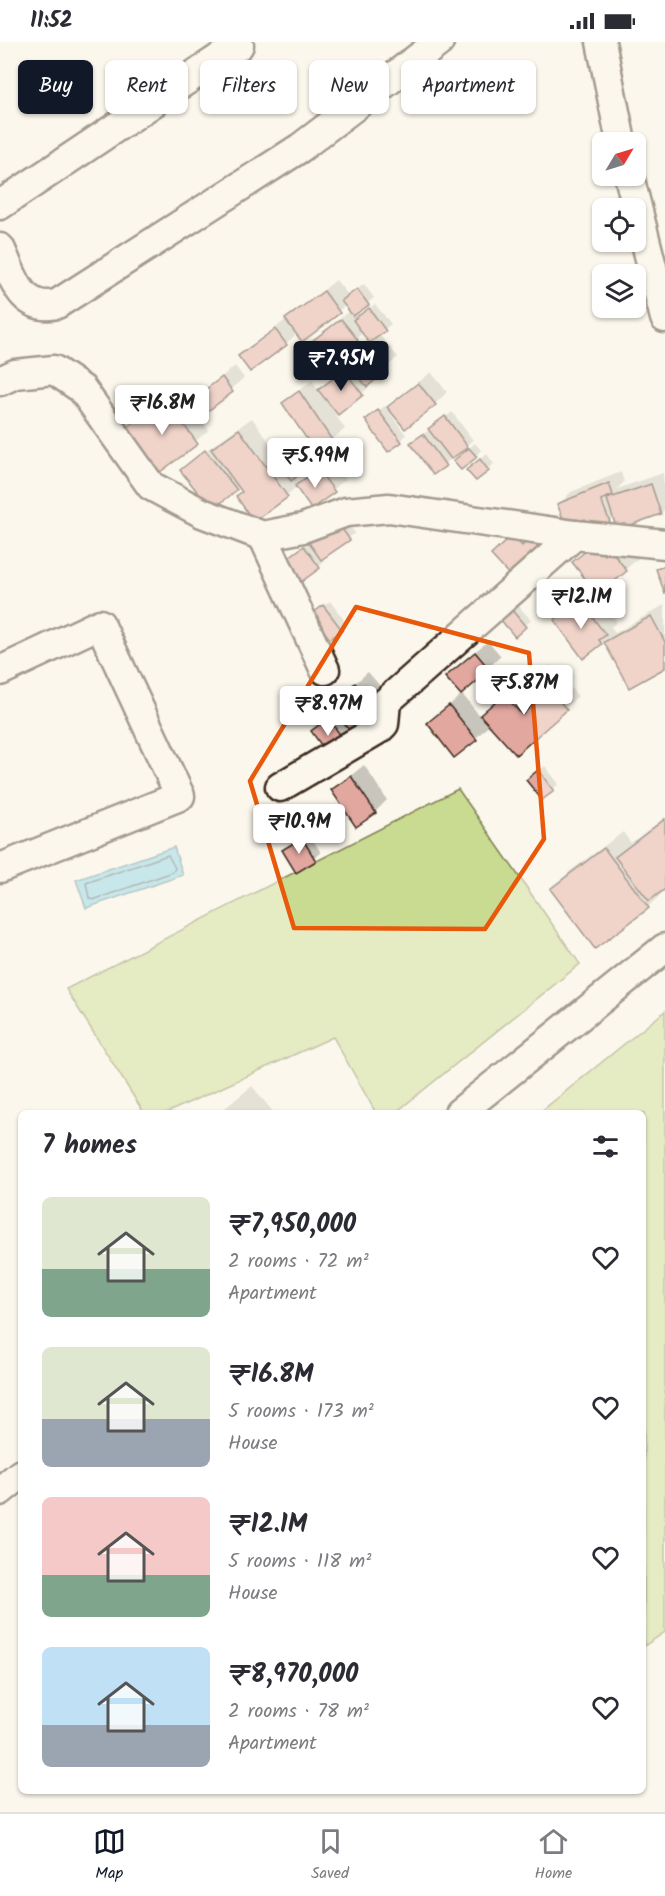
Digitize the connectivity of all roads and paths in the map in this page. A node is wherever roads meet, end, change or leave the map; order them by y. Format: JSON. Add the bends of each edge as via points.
{"nodes":[{"id":1,"x":439,"y":42,"type":"edge"},
{"id":2,"x":602,"y":42,"type":"edge"},
{"id":3,"x":239,"y":45,"type":"dead end"},
{"id":4,"x":619,"y":132,"type":"edge"},
{"id":5,"x":632,"y":186,"type":"edge"},
{"id":6,"x":0,"y":206,"type":"edge"},
{"id":7,"x":0,"y":248,"type":"edge"},
{"id":8,"x":665,"y":318,"type":"edge"},
{"id":9,"x":0,"y":381,"type":"edge"},
{"id":10,"x":575,"y":535,"type":"junction"},
{"id":11,"x":263,"y":536,"type":"junction"},
{"id":12,"x":665,"y":544,"type":"edge"},
{"id":13,"x":0,"y":670,"type":"edge"},
{"id":14,"x":325,"y":670,"type":"dead end"},
{"id":15,"x":280,"y":787,"type":"dead end"},
{"id":16,"x":0,"y":868,"type":"edge"},
{"id":17,"x":665,"y":948,"type":"edge"},
{"id":18,"x":463,"y":1110,"type":"edge"},
{"id":19,"x":18,"y":1476,"type":"edge"},
{"id":20,"x":0,"y":1491,"type":"edge"}],
"edges":[{"from":1,"to":7,"type":"street","via":[[300,148],[57,304],[44,307],[24,297]]},
{"from":2,"to":4,"type":"street"},
{"from":3,"to":6,"type":"street"},
{"from":5,"to":8,"type":"street"},
{"from":9,"to":11,"type":"street","via":[[15,374],[54,370],[82,389],[151,486],[202,513]]},
{"from":10,"to":11,"type":"street","via":[[389,508],[346,512],[303,528]]},
{"from":10,"to":12,"type":"street"},
{"from":10,"to":15,"type":"street","via":[[386,702],[384,724],[379,729]]},
{"from":11,"to":14,"type":"street"},
{"from":13,"to":16,"type":"street","via":[[100,624],[180,796]]},
{"from":17,"to":18,"type":"street"},
{"from":19,"to":20,"type":"street"}]}
